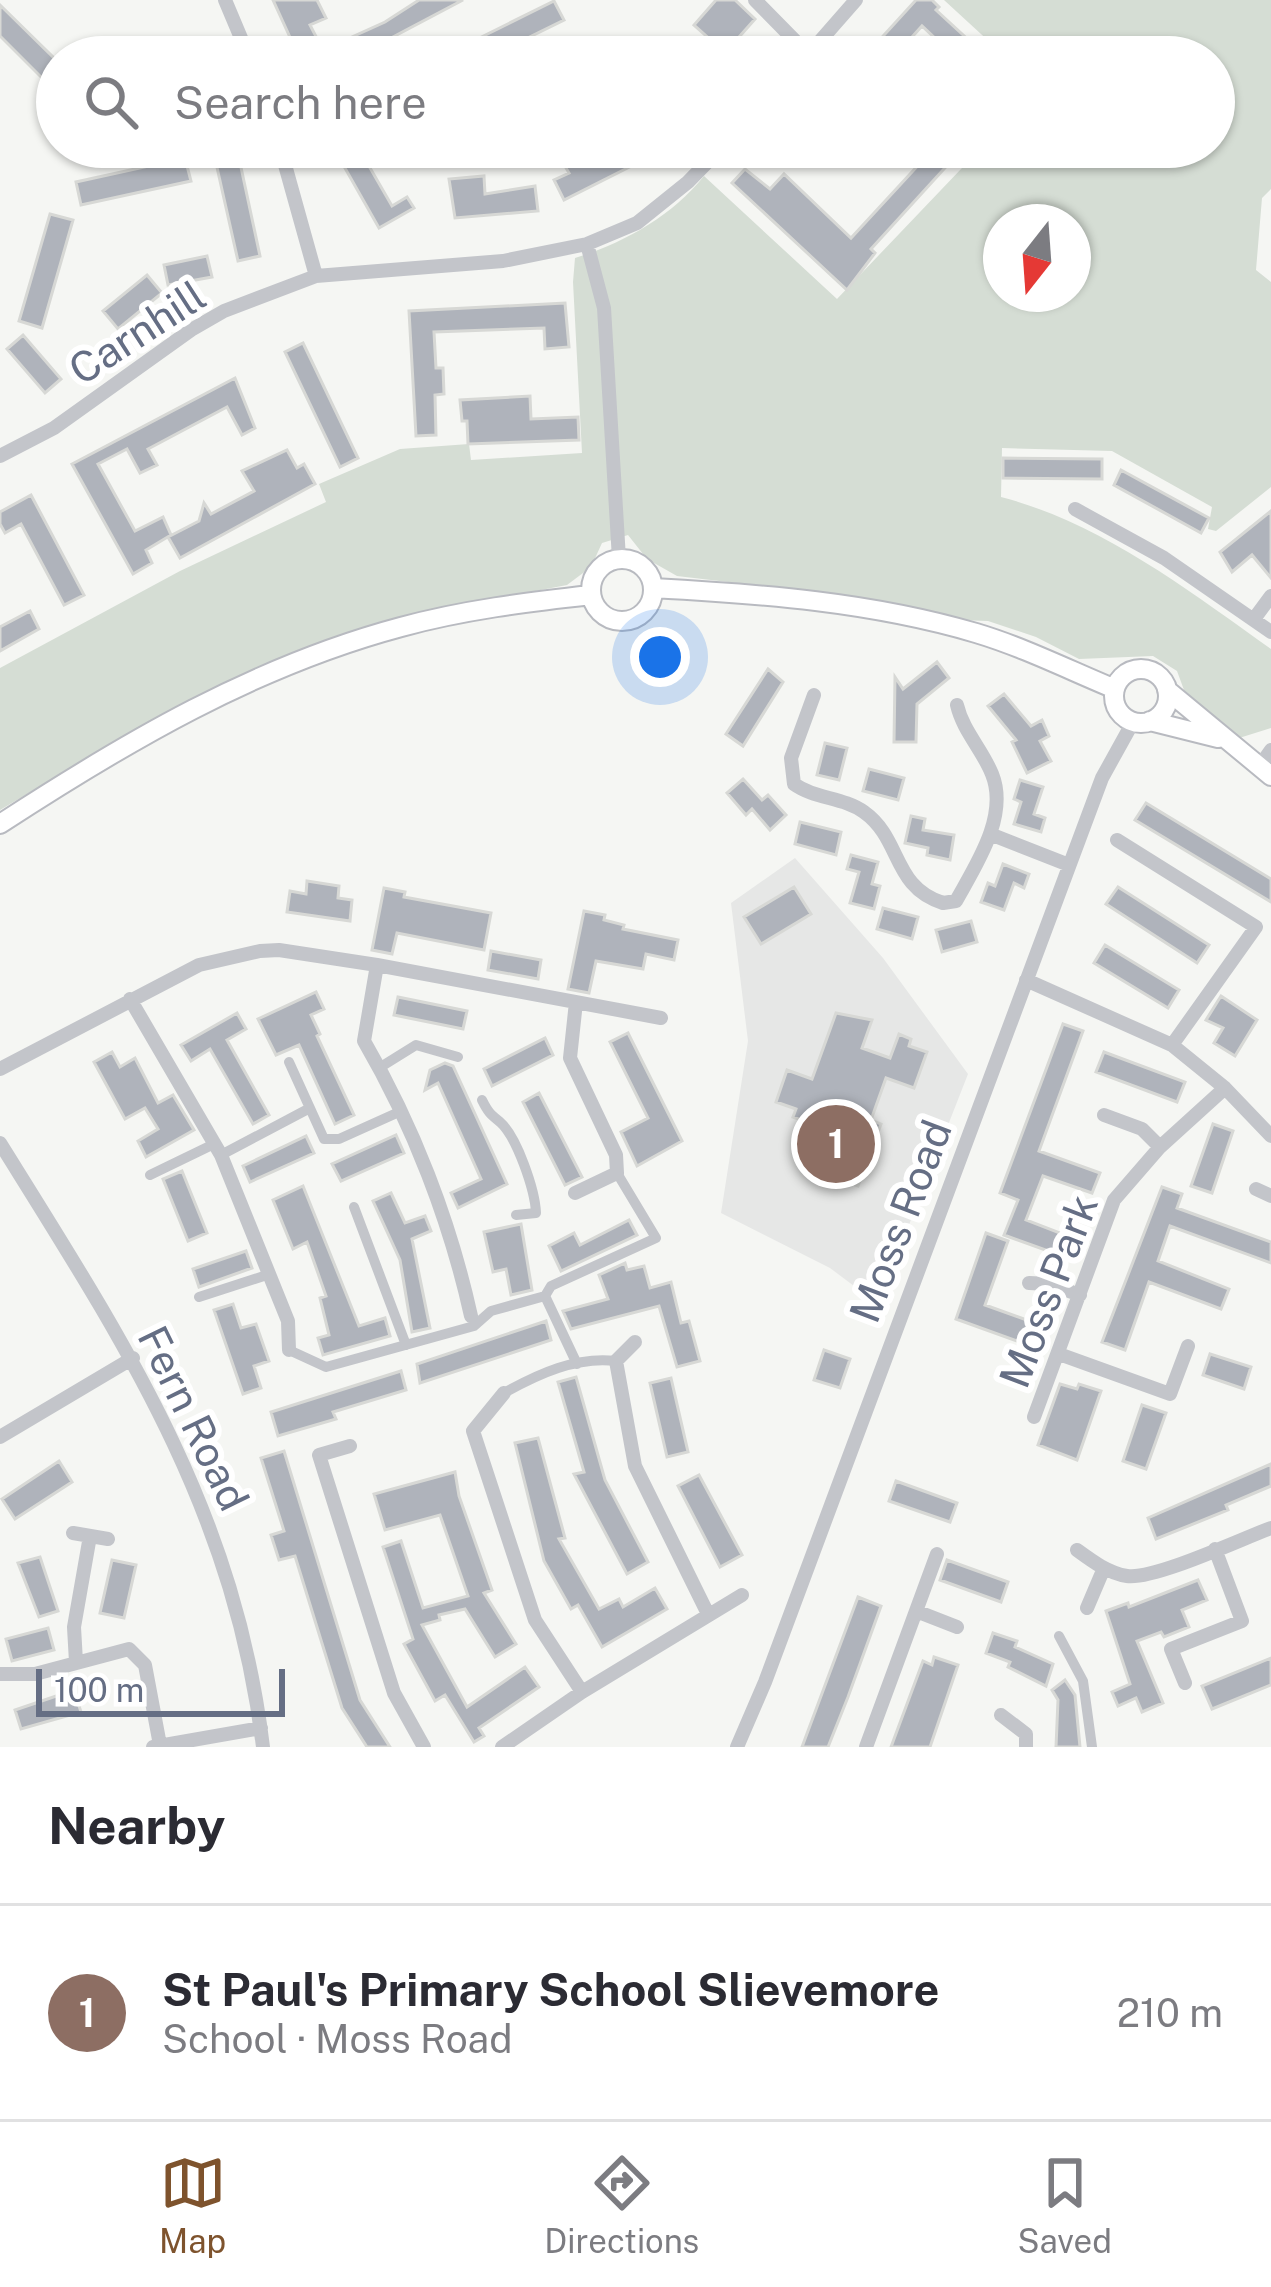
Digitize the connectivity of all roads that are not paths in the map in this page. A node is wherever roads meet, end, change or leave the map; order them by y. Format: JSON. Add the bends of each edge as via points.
{"nodes":[{"id":1,"x":225,"y":0,"type":"edge"},
{"id":2,"x":755,"y":0,"type":"edge"},
{"id":3,"x":856,"y":0,"type":"edge"},
{"id":4,"x":240,"y":36,"type":"edge"},
{"id":5,"x":788,"y":36,"type":"edge"},
{"id":6,"x":824,"y":36,"type":"edge"},
{"id":7,"x":286,"y":168,"type":"edge"},
{"id":8,"x":702,"y":168,"type":"edge"},
{"id":9,"x":587,"y":244,"type":"junction"},
{"id":10,"x":316,"y":276,"type":"junction"},
{"id":11,"x":0,"y":456,"type":"edge"},
{"id":12,"x":1075,"y":509,"type":"dead end"},
{"id":13,"x":619,"y":559,"type":"junction"},
{"id":14,"x":653,"y":588,"type":"junction"},
{"id":15,"x":591,"y":595,"type":"junction"},
{"id":16,"x":1271,"y":596,"type":"edge"},
{"id":17,"x":1254,"y":619,"type":"junction"},
{"id":18,"x":1271,"y":632,"type":"edge"},
{"id":19,"x":1114,"y":688,"type":"junction"},
{"id":20,"x":1167,"y":690,"type":"junction"},
{"id":21,"x":814,"y":695,"type":"dead end"},
{"id":22,"x":957,"y":705,"type":"dead end"},
{"id":23,"x":1142,"y":722,"type":"junction"},
{"id":24,"x":1222,"y":739,"type":"junction"},
{"id":25,"x":1271,"y":750,"type":"edge"},
{"id":26,"x":1265,"y":771,"type":"edge"},
{"id":27,"x":0,"y":824,"type":"edge"},
{"id":28,"x":990,"y":834,"type":"junction"},
{"id":29,"x":1117,"y":840,"type":"dead end"},
{"id":30,"x":1069,"y":865,"type":"junction"},
{"id":31,"x":1256,"y":927,"type":"junction"},
{"id":32,"x":1271,"y":936,"type":"edge"},
{"id":33,"x":376,"y":965,"type":"junction"},
{"id":34,"x":1026,"y":980,"type":"junction"},
{"id":35,"x":130,"y":999,"type":"junction"},
{"id":36,"x":576,"y":1002,"type":"junction"},
{"id":37,"x":661,"y":1018,"type":"dead end"},
{"id":38,"x":1172,"y":1046,"type":"junction"},
{"id":39,"x":458,"y":1058,"type":"dead end"},
{"id":40,"x":289,"y":1063,"type":"dead end"},
{"id":41,"x":380,"y":1068,"type":"junction"},
{"id":42,"x":0,"y":1069,"type":"edge"},
{"id":43,"x":1226,"y":1088,"type":"junction"},
{"id":44,"x":482,"y":1100,"type":"dead end"},
{"id":45,"x":310,"y":1108,"type":"junction"},
{"id":46,"x":399,"y":1112,"type":"junction"},
{"id":47,"x":1104,"y":1115,"type":"dead end"},
{"id":48,"x":1271,"y":1136,"type":"edge"},
{"id":49,"x":0,"y":1144,"type":"edge"},
{"id":50,"x":1160,"y":1147,"type":"junction"},
{"id":51,"x":217,"y":1149,"type":"junction"},
{"id":52,"x":617,"y":1173,"type":"junction"},
{"id":53,"x":150,"y":1175,"type":"dead end"},
{"id":54,"x":1256,"y":1189,"type":"dead end"},
{"id":55,"x":575,"y":1193,"type":"dead end"},
{"id":56,"x":1271,"y":1196,"type":"edge"},
{"id":57,"x":354,"y":1207,"type":"dead end"},
{"id":58,"x":516,"y":1215,"type":"dead end"},
{"id":59,"x":271,"y":1274,"type":"junction"},
{"id":60,"x":1029,"y":1283,"type":"dead end"},
{"id":61,"x":1080,"y":1295,"type":"junction"},
{"id":62,"x":545,"y":1296,"type":"junction"},
{"id":63,"x":200,"y":1297,"type":"dead end"},
{"id":64,"x":473,"y":1321,"type":"junction"},
{"id":65,"x":635,"y":1342,"type":"dead end"},
{"id":66,"x":406,"y":1345,"type":"junction"},
{"id":67,"x":1188,"y":1346,"type":"dead end"},
{"id":68,"x":290,"y":1349,"type":"joint"},
{"id":69,"x":1059,"y":1354,"type":"junction"},
{"id":70,"x":133,"y":1358,"type":"junction"},
{"id":71,"x":616,"y":1361,"type":"junction"},
{"id":72,"x":577,"y":1364,"type":"junction"},
{"id":73,"x":504,"y":1394,"type":"joint"},
{"id":74,"x":1034,"y":1417,"type":"dead end"},
{"id":75,"x":0,"y":1437,"type":"edge"},
{"id":76,"x":350,"y":1446,"type":"dead end"},
{"id":77,"x":1271,"y":1528,"type":"edge"},
{"id":78,"x":73,"y":1533,"type":"dead end"},
{"id":79,"x":90,"y":1536,"type":"junction"},
{"id":80,"x":108,"y":1539,"type":"dead end"},
{"id":81,"x":1215,"y":1549,"type":"junction"},
{"id":82,"x":1077,"y":1550,"type":"dead end"},
{"id":83,"x":937,"y":1554,"type":"dead end"},
{"id":84,"x":1103,"y":1568,"type":"junction"},
{"id":85,"x":742,"y":1595,"type":"dead end"},
{"id":86,"x":1087,"y":1608,"type":"dead end"},
{"id":87,"x":916,"y":1611,"type":"junction"},
{"id":88,"x":708,"y":1614,"type":"junction"},
{"id":89,"x":957,"y":1627,"type":"dead end"},
{"id":90,"x":1059,"y":1636,"type":"dead end"},
{"id":91,"x":76,"y":1662,"type":"junction"},
{"id":92,"x":0,"y":1674,"type":"edge"},
{"id":93,"x":1185,"y":1683,"type":"dead end"},
{"id":94,"x":582,"y":1692,"type":"junction"},
{"id":95,"x":1000,"y":1714,"type":"dead end"},
{"id":96,"x":260,"y":1728,"type":"junction"},
{"id":97,"x":157,"y":1746,"type":"edge"},
{"id":98,"x":263,"y":1747,"type":"edge"},
{"id":99,"x":424,"y":1747,"type":"edge"},
{"id":100,"x":502,"y":1747,"type":"edge"},
{"id":101,"x":737,"y":1747,"type":"edge"},
{"id":102,"x":866,"y":1747,"type":"edge"},
{"id":103,"x":1026,"y":1747,"type":"edge"},
{"id":104,"x":1092,"y":1747,"type":"edge"}],
"edges":[{"from":1,"to":4,"type":"street"},
{"from":2,"to":5,"type":"street"},
{"from":3,"to":6,"type":"street"},
{"from":7,"to":10,"type":"street"},
{"from":8,"to":9,"type":"street","name":"Carnhill","via":[[637,223]]},
{"from":9,"to":10,"type":"street","name":"Carnhill","via":[[503,261]]},
{"from":9,"to":13,"type":"street","via":[[604,308]]},
{"from":10,"to":11,"type":"street","name":"Carnhill","via":[[208,320],[54,428]]},
{"from":12,"to":17,"type":"street"},
{"from":13,"to":14,"type":"main road","via":[[639,564]]},
{"from":13,"to":15,"type":"main road","via":[[595,575]]},
{"from":14,"to":15,"type":"main road","via":[[642,615],[623,621],[605,616]]},
{"from":14,"to":19,"type":"main road","via":[[899,613],[980,634]]},
{"from":15,"to":27,"type":"main road","via":[[403,626],[260,676],[151,729]]},
{"from":16,"to":17,"type":"street"},
{"from":17,"to":18,"type":"street"},
{"from":19,"to":20,"type":"main road","via":[[1141,669],[1158,675]]},
{"from":19,"to":23,"type":"main road","via":[[1115,705]]},
{"from":20,"to":23,"type":"main road","via":[[1166,707]]},
{"from":20,"to":24,"type":"main road"},
{"from":21,"to":28,"type":"street","via":[[791,758],[794,784],[864,812],[912,886],[943,903],[956,901]]},
{"from":22,"to":28,"type":"street","via":[[993,776],[998,796]]},
{"from":23,"to":24,"type":"main road"},
{"from":23,"to":30,"type":"street","name":"Moss Road","via":[[1102,778]]},
{"from":24,"to":26,"type":"main road"},
{"from":25,"to":26,"type":"street"},
{"from":28,"to":30,"type":"street"},
{"from":29,"to":31,"type":"street"},
{"from":30,"to":34,"type":"street","name":"Moss Road"},
{"from":31,"to":32,"type":"street"},
{"from":31,"to":38,"type":"street"},
{"from":33,"to":35,"type":"street","via":[[260,951],[199,965]]},
{"from":33,"to":36,"type":"street"},
{"from":33,"to":41,"type":"street","via":[[364,1041]]},
{"from":34,"to":38,"type":"street"},
{"from":34,"to":101,"type":"street","name":"Moss Road"},
{"from":35,"to":42,"type":"street"},
{"from":35,"to":51,"type":"street"},
{"from":36,"to":37,"type":"street"},
{"from":36,"to":52,"type":"street","via":[[570,1058]]},
{"from":38,"to":43,"type":"street"},
{"from":39,"to":41,"type":"street","via":[[416,1046]]},
{"from":40,"to":45,"type":"street"},
{"from":41,"to":46,"type":"street"},
{"from":43,"to":48,"type":"street"},
{"from":43,"to":50,"type":"street","name":"Moss Park"},
{"from":44,"to":58,"type":"street","via":[[535,1190],[536,1213]]},
{"from":45,"to":46,"type":"street","via":[[324,1139]]},
{"from":45,"to":51,"type":"street"},
{"from":46,"to":64,"type":"street","via":[[454,1238]]},
{"from":47,"to":50,"type":"street","via":[[1142,1129]]},
{"from":49,"to":70,"type":"street","name":"Fern Road"},
{"from":50,"to":61,"type":"street","name":"Moss Park","via":[[1114,1200]]},
{"from":51,"to":53,"type":"street"},
{"from":51,"to":59,"type":"street"},
{"from":52,"to":55,"type":"street"},
{"from":52,"to":62,"type":"street","via":[[656,1238],[550,1286]]},
{"from":54,"to":56,"type":"street"},
{"from":57,"to":66,"type":"street"},
{"from":59,"to":63,"type":"street"},
{"from":59,"to":68,"type":"street"},
{"from":60,"to":61,"type":"street"},
{"from":61,"to":69,"type":"street","name":"Moss Park"},
{"from":62,"to":64,"type":"street"},
{"from":62,"to":72,"type":"street"},
{"from":64,"to":66,"type":"street"},
{"from":65,"to":71,"type":"street"},
{"from":66,"to":68,"type":"street","via":[[326,1367]]},
{"from":67,"to":69,"type":"street","via":[[1170,1394]]},
{"from":69,"to":74,"type":"street","name":"Moss Park"},
{"from":70,"to":75,"type":"street"},
{"from":70,"to":96,"type":"street","name":"Fern Road","via":[[224,1563]]},
{"from":71,"to":72,"type":"street"},
{"from":71,"to":88,"type":"street","via":[[635,1466]]},
{"from":72,"to":73,"type":"street"},
{"from":73,"to":94,"type":"street","via":[[473,1431],[535,1620]]},
{"from":76,"to":99,"type":"street","via":[[319,1455],[394,1693]]},
{"from":77,"to":81,"type":"street"},
{"from":78,"to":79,"type":"street"},
{"from":79,"to":80,"type":"street"},
{"from":79,"to":91,"type":"street"},
{"from":81,"to":84,"type":"street","via":[[1130,1577]]},
{"from":81,"to":93,"type":"street","via":[[1242,1622],[1171,1649]]},
{"from":82,"to":84,"type":"street"},
{"from":83,"to":87,"type":"street"},
{"from":84,"to":86,"type":"street"},
{"from":85,"to":88,"type":"street"},
{"from":87,"to":89,"type":"street"},
{"from":87,"to":102,"type":"street"},
{"from":88,"to":94,"type":"street"},
{"from":90,"to":104,"type":"street","via":[[1083,1681]]},
{"from":91,"to":92,"type":"street"},
{"from":91,"to":97,"type":"street","via":[[129,1649],[138,1654]]},
{"from":94,"to":100,"type":"street"},
{"from":95,"to":103,"type":"street","via":[[1026,1734]]},
{"from":96,"to":97,"type":"street"},
{"from":96,"to":98,"type":"street","name":"Fern Road"}]}
